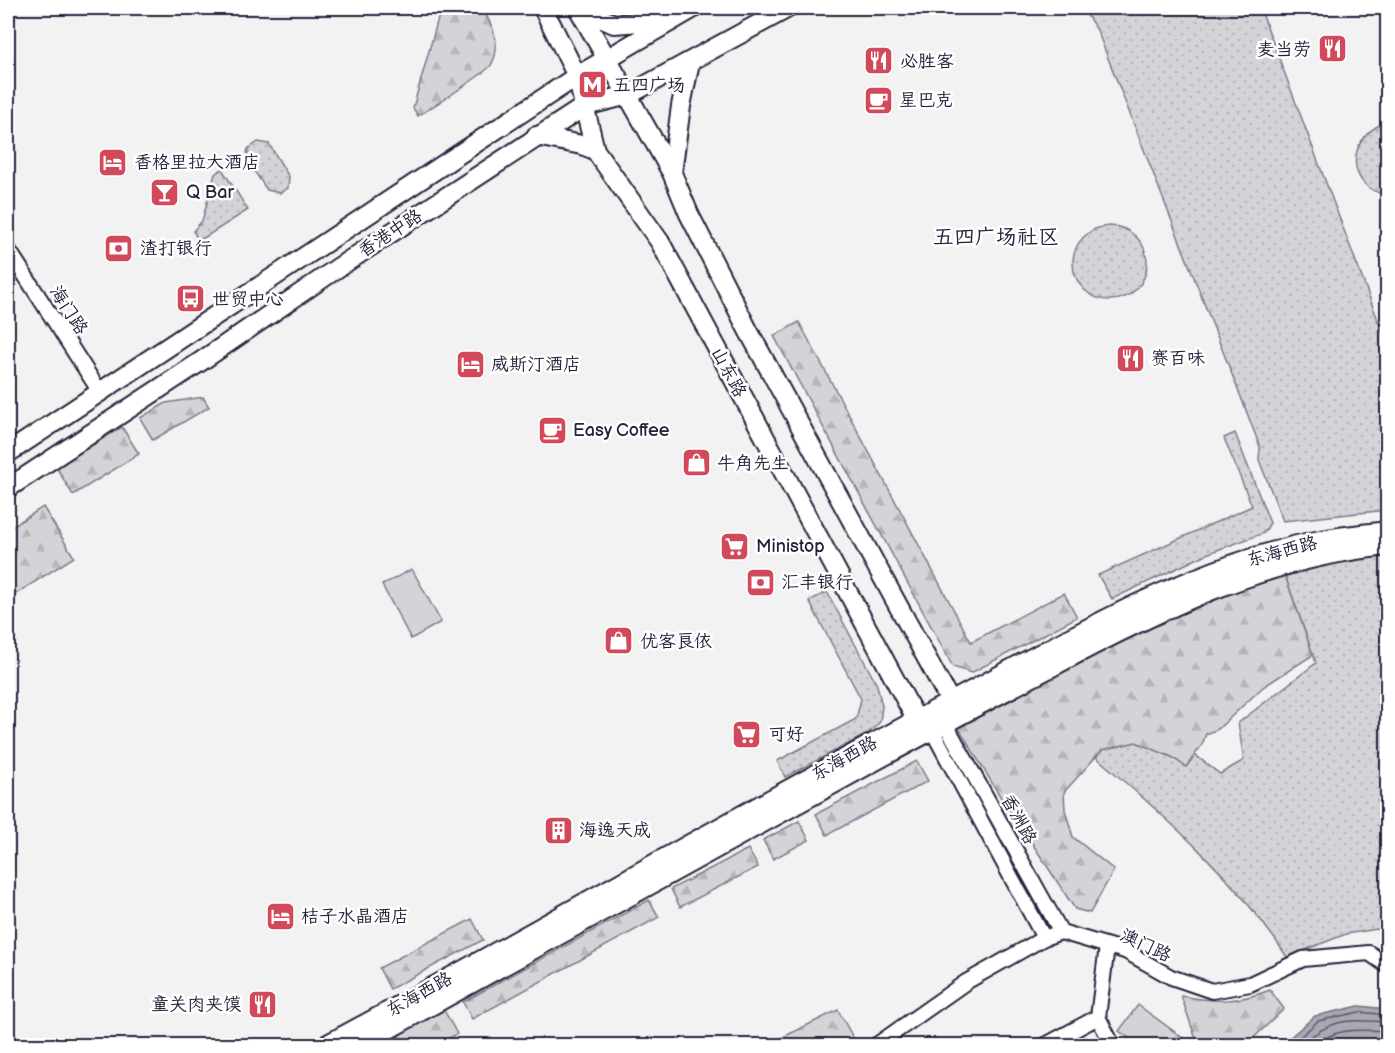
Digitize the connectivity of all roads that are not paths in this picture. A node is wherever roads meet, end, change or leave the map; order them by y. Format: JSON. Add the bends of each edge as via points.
{"nodes":[{"id":1,"x":543,"y":8,"type":"edge"},
{"id":2,"x":578,"y":8,"type":"edge"},
{"id":3,"x":694,"y":8,"type":"edge"},
{"id":4,"x":788,"y":8,"type":"edge"},
{"id":5,"x":672,"y":20,"type":"junction"},
{"id":6,"x":606,"y":58,"type":"junction"},
{"id":7,"x":690,"y":62,"type":"junction"},
{"id":8,"x":577,"y":76,"type":"junction"},
{"id":9,"x":628,"y":95,"type":"junction"},
{"id":10,"x":585,"y":106,"type":"junction"},
{"id":11,"x":536,"y":136,"type":"junction"},
{"id":12,"x":595,"y":150,"type":"junction"},
{"id":13,"x":672,"y":173,"type":"junction"},
{"id":14,"x":8,"y":249,"type":"edge"},
{"id":15,"x":100,"y":392,"type":"junction"},
{"id":16,"x":8,"y":453,"type":"edge"},
{"id":17,"x":8,"y":488,"type":"edge"},
{"id":18,"x":1388,"y":531,"type":"edge"},
{"id":19,"x":1388,"y":546,"type":"edge"},
{"id":20,"x":950,"y":701,"type":"junction"},
{"id":21,"x":916,"y":719,"type":"junction"},
{"id":22,"x":938,"y":727,"type":"junction"},
{"id":23,"x":1061,"y":932,"type":"junction"},
{"id":24,"x":1044,"y":938,"type":"junction"},
{"id":25,"x":1107,"y":946,"type":"junction"},
{"id":26,"x":1388,"y":966,"type":"edge"},
{"id":27,"x":1098,"y":1017,"type":"junction"},
{"id":28,"x":336,"y":1043,"type":"edge"},
{"id":29,"x":358,"y":1046,"type":"edge"},
{"id":30,"x":875,"y":1046,"type":"edge"},
{"id":31,"x":1044,"y":1046,"type":"edge"},
{"id":32,"x":1113,"y":1046,"type":"edge"}],
"edges":[{"from":1,"to":8,"type":"main road","name":"山东路"},
{"from":2,"to":5,"type":"main road","via":[[614,24]]},
{"from":2,"to":6,"type":"main road","name":"山东路"},
{"from":3,"to":5,"type":"main road","name":"香港中路"},
{"from":4,"to":7,"type":"main road","name":"香港中路"},
{"from":5,"to":6,"type":"main road","name":"香港中路"},
{"from":6,"to":8,"type":"main road","name":"香港中路"},
{"from":6,"to":9,"type":"main road","name":"山东路"},
{"from":7,"to":9,"type":"main road","name":"香港中路"},
{"from":7,"to":13,"type":"main road"},
{"from":8,"to":10,"type":"main road","name":"山东路"},
{"from":8,"to":15,"type":"main road","name":"香港中路"},
{"from":9,"to":10,"type":"main road","name":"香港中路"},
{"from":9,"to":13,"type":"main road","name":"山东路"},
{"from":10,"to":11,"type":"main road","name":"香港中路"},
{"from":10,"to":12,"type":"main road","name":"山东路"},
{"from":11,"to":12,"type":"main road"},
{"from":11,"to":17,"type":"main road","name":"香港中路"},
{"from":12,"to":21,"type":"main road","name":"山东路","via":[[660,242]]},
{"from":13,"to":20,"type":"main road","name":"山东路","via":[[748,330]]},
{"from":14,"to":15,"type":"street","name":"海门路"},
{"from":15,"to":16,"type":"main road","name":"香港中路"},
{"from":18,"to":20,"type":"main road","name":"东海西路","via":[[1283,548],[1221,568],[1106,619]]},
{"from":19,"to":22,"type":"main road","name":"东海西路","via":[[1289,563],[1227,583],[1114,633]]},
{"from":20,"to":21,"type":"main road","name":"东海西路"},
{"from":20,"to":22,"type":"main road"},
{"from":21,"to":22,"type":"main road","name":"山东路"},
{"from":21,"to":28,"type":"main road","name":"东海西路"},
{"from":22,"to":23,"type":"street","name":"香洲路"},
{"from":22,"to":24,"type":"street","name":"香洲路"},
{"from":22,"to":29,"type":"main road","name":"东海西路"},
{"from":23,"to":24,"type":"street"},
{"from":23,"to":25,"type":"street","name":"澳门路"},
{"from":24,"to":30,"type":"street","via":[[966,982]]},
{"from":25,"to":26,"type":"street","name":"澳门路","via":[[1125,951],[1171,977],[1212,991],[1250,984],[1303,959],[1369,953]]},
{"from":25,"to":27,"type":"street"},
{"from":27,"to":31,"type":"street"},
{"from":27,"to":32,"type":"street"}]}
